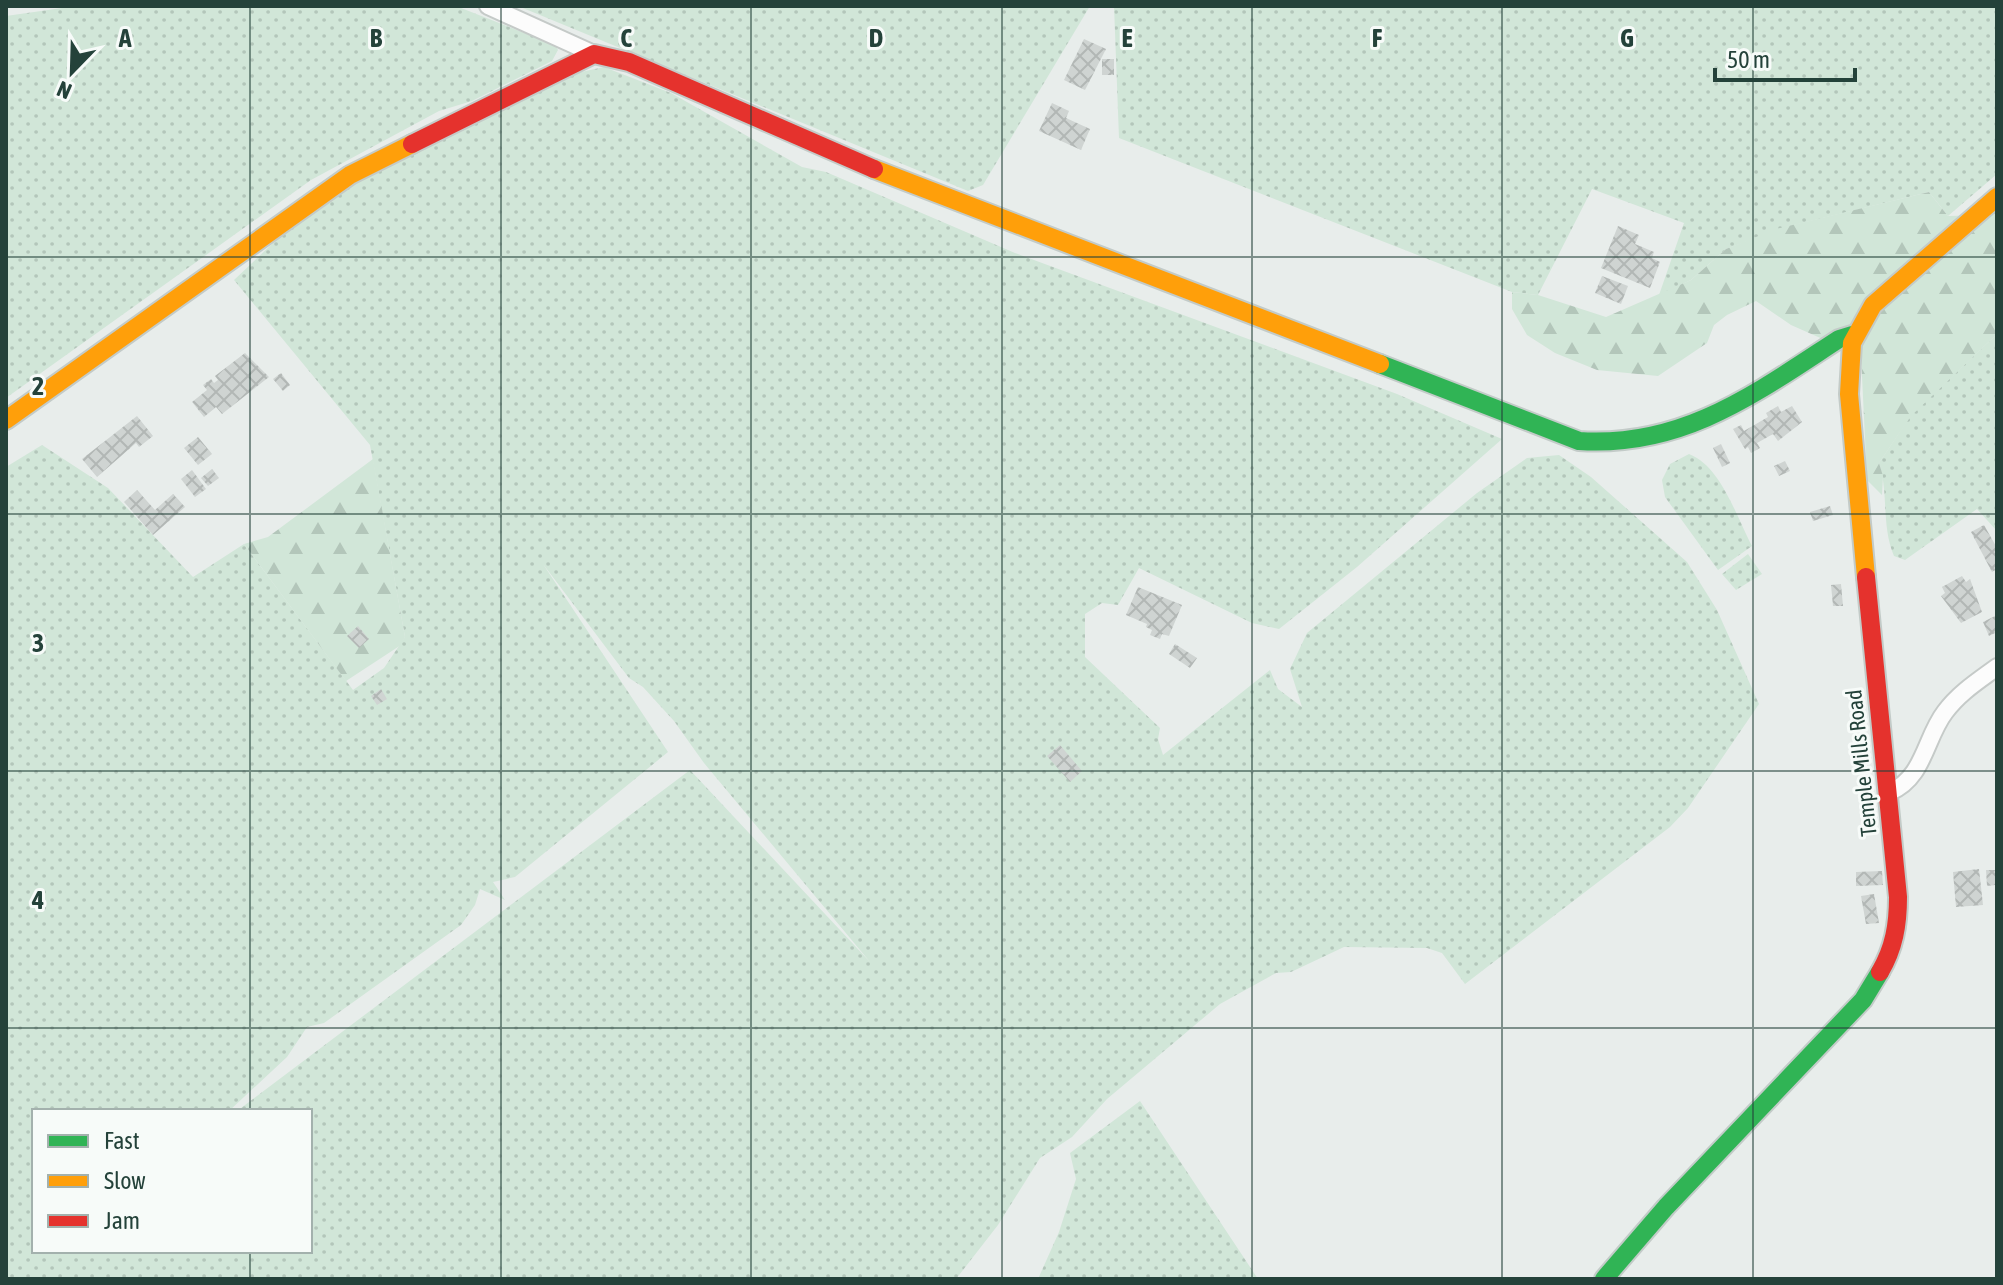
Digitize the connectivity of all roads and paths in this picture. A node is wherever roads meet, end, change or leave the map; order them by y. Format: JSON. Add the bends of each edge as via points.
{"nodes":[{"id":1,"x":488,"y":6,"type":"edge"},
{"id":2,"x":594,"y":54,"type":"junction"},
{"id":3,"x":1997,"y":197,"type":"edge"},
{"id":4,"x":1852,"y":335,"type":"junction"},
{"id":5,"x":6,"y":420,"type":"edge"},
{"id":6,"x":1997,"y":667,"type":"edge"},
{"id":7,"x":1890,"y":792,"type":"junction"},
{"id":8,"x":1608,"y":1278,"type":"edge"}],
"edges":[{"from":1,"to":2,"type":"street"},
{"from":2,"to":4,"type":"street","via":[[629,62],[840,156],[1579,441],[1608,446],[1675,431],[1739,401]]},
{"from":2,"to":5,"type":"street","via":[[350,175]]},
{"from":3,"to":4,"type":"street","name":"Temple Mills Road","via":[[1873,305]]},
{"from":4,"to":7,"type":"street","name":"Temple Mills Road","via":[[1847,365],[1851,425]]},
{"from":6,"to":7,"type":"street","via":[[1955,699],[1942,715],[1919,767]]},
{"from":7,"to":8,"type":"street","name":"Temple Mills Road","via":[[1898,925],[1878,981]]}]}
